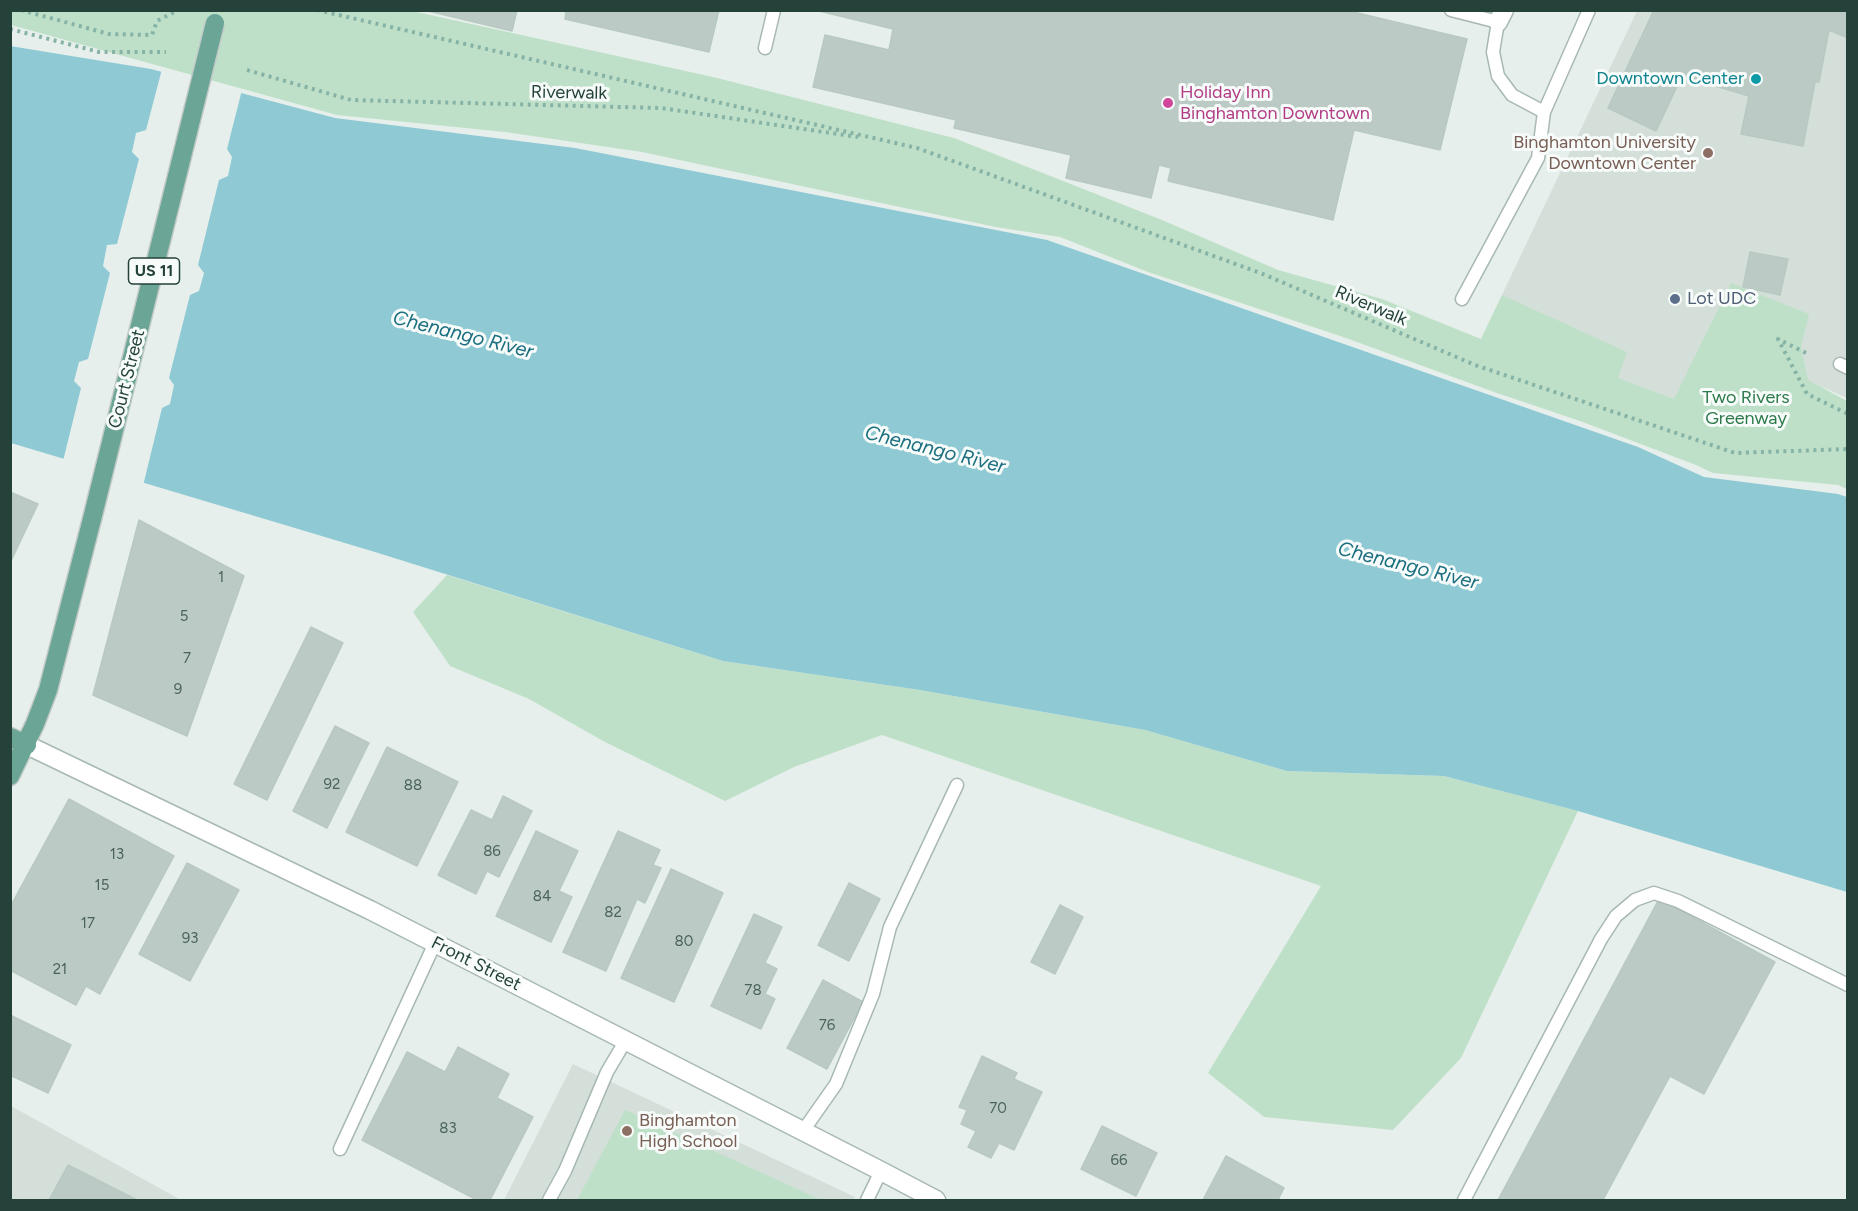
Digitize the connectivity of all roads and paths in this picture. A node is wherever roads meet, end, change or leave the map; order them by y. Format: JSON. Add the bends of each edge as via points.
{"nodes":[{"id":1,"x":21,"y":10,"type":"edge"},
{"id":2,"x":178,"y":10,"type":"edge"},
{"id":3,"x":317,"y":10,"type":"edge"},
{"id":4,"x":774,"y":10,"type":"edge"},
{"id":5,"x":1451,"y":10,"type":"edge"},
{"id":6,"x":1590,"y":10,"type":"edge"},
{"id":7,"x":1501,"y":16,"type":"edge"},
{"id":8,"x":216,"y":17,"type":"edge"},
{"id":9,"x":10,"y":29,"type":"edge"},
{"id":10,"x":765,"y":48,"type":"dead end"},
{"id":11,"x":166,"y":52,"type":"dead end"},
{"id":12,"x":247,"y":70,"type":"dead end"},
{"id":13,"x":1544,"y":112,"type":"junction"},
{"id":14,"x":892,"y":143,"type":"junction"},
{"id":15,"x":1462,"y":299,"type":"dead end"},
{"id":16,"x":1806,"y":353,"type":"dead end"},
{"id":17,"x":1848,"y":414,"type":"edge"},
{"id":18,"x":1848,"y":449,"type":"edge"},
{"id":19,"x":19,"y":741,"type":"edge"},
{"id":20,"x":10,"y":777,"type":"edge"},
{"id":21,"x":957,"y":786,"type":"dead end"},
{"id":22,"x":435,"y":943,"type":"junction"},
{"id":23,"x":1848,"y":985,"type":"edge"},
{"id":24,"x":626,"y":1041,"type":"junction"},
{"id":25,"x":803,"y":1131,"type":"junction"},
{"id":26,"x":340,"y":1149,"type":"dead end"},
{"id":27,"x":881,"y":1171,"type":"junction"},
{"id":28,"x":549,"y":1200,"type":"edge"},
{"id":29,"x":867,"y":1200,"type":"edge"},
{"id":30,"x":936,"y":1200,"type":"edge"},
{"id":31,"x":1464,"y":1200,"type":"edge"}],
"edges":[{"from":1,"to":2,"type":"path","via":[[109,34],[152,35],[157,21]]},
{"from":3,"to":14,"type":"path","name":"Riverwalk"},
{"from":4,"to":10,"type":"lane"},
{"from":5,"to":7,"type":"lane"},
{"from":6,"to":13,"type":"lane"},
{"from":7,"to":13,"type":"lane","via":[[1492,52],[1498,76],[1512,94]]},
{"from":8,"to":19,"type":"main road","name":"Court Street","number":"US 11","bridge":true,"via":[[48,690]]},
{"from":9,"to":11,"type":"path","via":[[99,52]]},
{"from":12,"to":14,"type":"path","name":"Riverwalk","via":[[351,100],[661,108]]},
{"from":13,"to":15,"type":"lane","via":[[1538,158]]},
{"from":14,"to":18,"type":"path","name":"Riverwalk","via":[[917,148],[1263,274],[1475,365],[1735,453]]},
{"from":16,"to":17,"type":"path","via":[[1778,339],[1807,394]]},
{"from":19,"to":20,"type":"main road","name":"Court Street"},
{"from":19,"to":22,"type":"street","name":"Front Street"},
{"from":21,"to":25,"type":"lane","via":[[890,927],[873,994],[836,1084]]},
{"from":22,"to":24,"type":"street","name":"Front Street"},
{"from":22,"to":26,"type":"lane"},
{"from":23,"to":31,"type":"lane","via":[[1678,901],[1654,893],[1635,900],[1616,916],[1601,939]]},
{"from":24,"to":25,"type":"street","name":"Front Street"},
{"from":24,"to":28,"type":"lane","via":[[607,1072],[566,1171]]},
{"from":25,"to":27,"type":"street","name":"Front Street"},
{"from":27,"to":29,"type":"lane"},
{"from":27,"to":30,"type":"street","name":"Front Street"}]}
